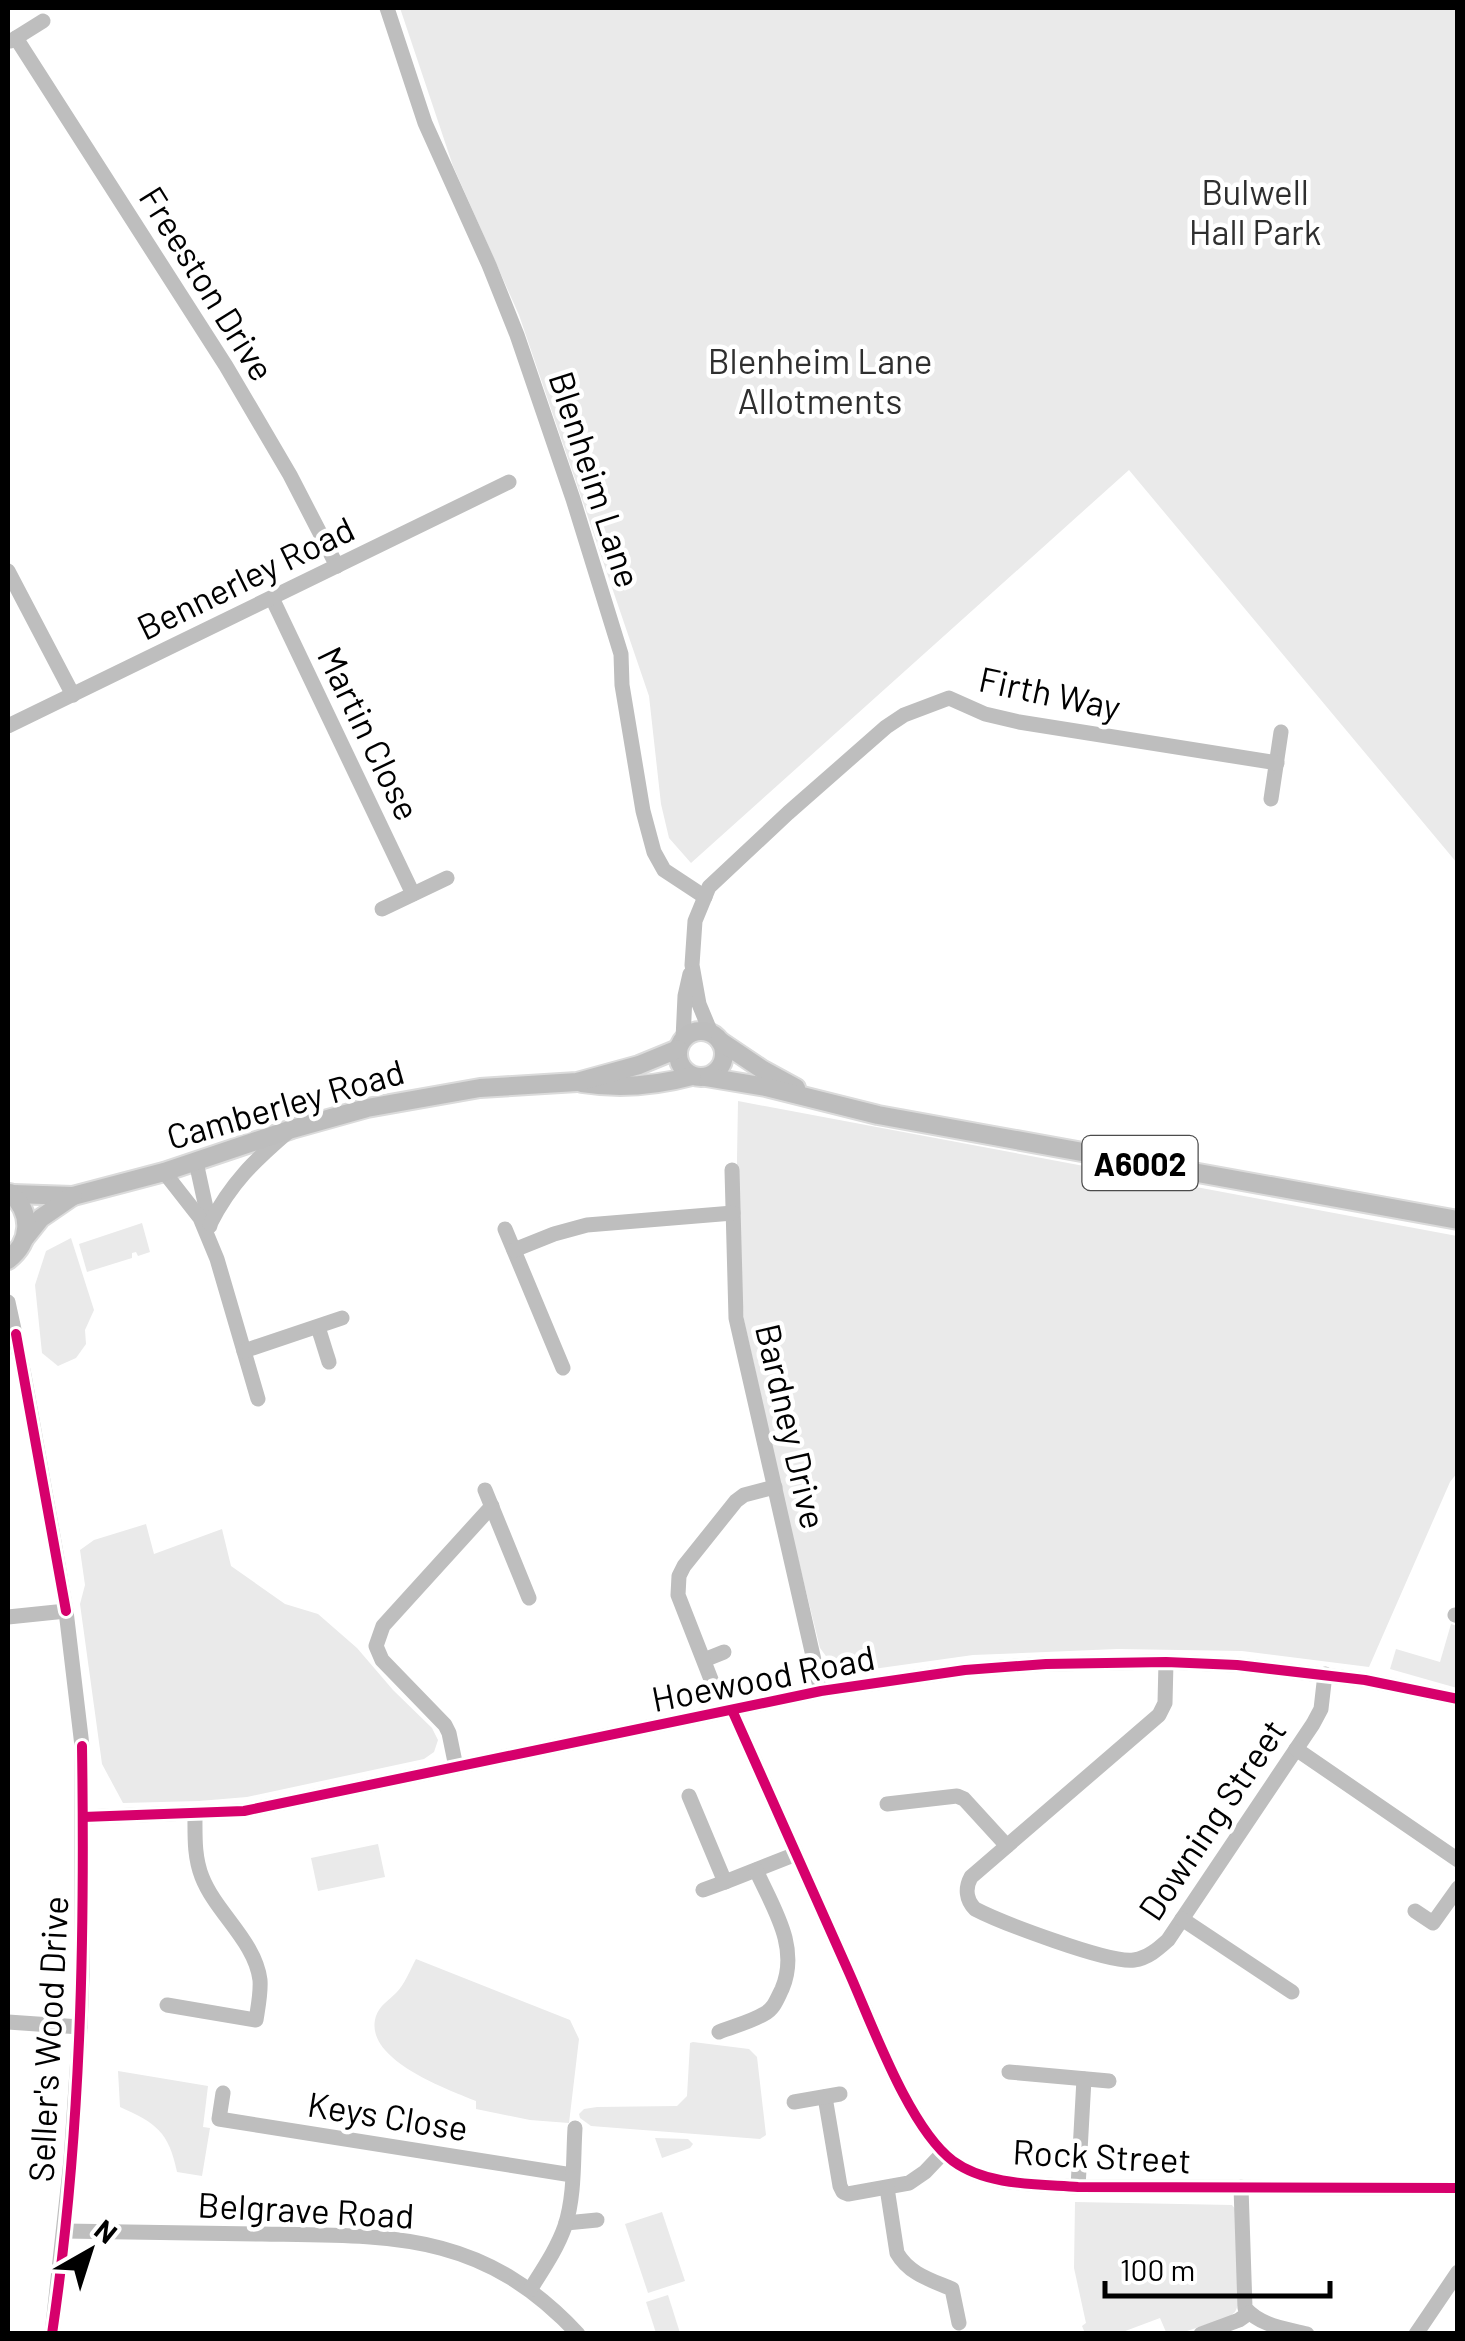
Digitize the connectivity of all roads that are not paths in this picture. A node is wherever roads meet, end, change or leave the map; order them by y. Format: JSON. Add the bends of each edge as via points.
{"nodes":[{"id":1,"x":387,"y":8,"type":"edge"},
{"id":2,"x":43,"y":21,"type":"dead end"},
{"id":3,"x":12,"y":41,"type":"edge"},
{"id":4,"x":510,"y":482,"type":"dead end"},
{"id":5,"x":337,"y":566,"type":"junction"},
{"id":6,"x":8,"y":571,"type":"edge"},
{"id":7,"x":272,"y":598,"type":"junction"},
{"id":8,"x":72,"y":695,"type":"junction"},
{"id":9,"x":8,"y":726,"type":"edge"},
{"id":10,"x":1282,"y":732,"type":"dead end"},
{"id":11,"x":1277,"y":764,"type":"junction"},
{"id":12,"x":1271,"y":798,"type":"dead end"},
{"id":13,"x":447,"y":878,"type":"dead end"},
{"id":14,"x":414,"y":894,"type":"junction"},
{"id":15,"x":704,"y":897,"type":"junction"},
{"id":16,"x":382,"y":909,"type":"dead end"},
{"id":17,"x":692,"y":965,"type":"junction"},
{"id":18,"x":715,"y":1037,"type":"junction"},
{"id":19,"x":680,"y":1044,"type":"junction"},
{"id":20,"x":699,"y":1076,"type":"junction"},
{"id":21,"x":576,"y":1082,"type":"junction"},
{"id":22,"x":823,"y":1101,"type":"junction"},
{"id":23,"x":292,"y":1129,"type":"junction"},
{"id":24,"x":196,"y":1162,"type":"junction"},
{"id":25,"x":732,"y":1170,"type":"dead end"},
{"id":26,"x":164,"y":1172,"type":"junction"},
{"id":27,"x":10,"y":1193,"type":"edge"},
{"id":28,"x":73,"y":1196,"type":"junction"},
{"id":29,"x":733,"y":1213,"type":"junction"},
{"id":30,"x":1458,"y":1220,"type":"edge"},
{"id":31,"x":210,"y":1224,"type":"junction"},
{"id":32,"x":505,"y":1229,"type":"dead end"},
{"id":33,"x":25,"y":1238,"type":"junction"},
{"id":34,"x":514,"y":1250,"type":"junction"},
{"id":35,"x":8,"y":1260,"type":"edge"},
{"id":36,"x":217,"y":1260,"type":"junction"},
{"id":37,"x":8,"y":1304,"type":"edge"},
{"id":38,"x":342,"y":1318,"type":"dead end"},
{"id":39,"x":318,"y":1327,"type":"junction"},
{"id":40,"x":244,"y":1351,"type":"junction"},
{"id":41,"x":329,"y":1362,"type":"dead end"},
{"id":42,"x":563,"y":1368,"type":"dead end"},
{"id":43,"x":258,"y":1399,"type":"dead end"},
{"id":44,"x":774,"y":1486,"type":"junction"},
{"id":45,"x":529,"y":1598,"type":"dead end"},
{"id":46,"x":66,"y":1611,"type":"junction"},
{"id":47,"x":8,"y":1617,"type":"edge"},
{"id":48,"x":724,"y":1652,"type":"dead end"},
{"id":49,"x":704,"y":1660,"type":"junction"},
{"id":50,"x":1166,"y":1662,"type":"junction"},
{"id":51,"x":1325,"y":1674,"type":"junction"},
{"id":52,"x":712,"y":1682,"type":"dead end"},
{"id":53,"x":822,"y":1692,"type":"junction"},
{"id":54,"x":1458,"y":1699,"type":"edge"},
{"id":55,"x":732,"y":1710,"type":"junction"},
{"id":56,"x":1296,"y":1749,"type":"junction"},
{"id":57,"x":456,"y":1767,"type":"junction"},
{"id":58,"x":690,"y":1796,"type":"dead end"},
{"id":59,"x":886,"y":1804,"type":"dead end"},
{"id":60,"x":195,"y":1814,"type":"junction"},
{"id":61,"x":83,"y":1817,"type":"junction"},
{"id":62,"x":1006,"y":1846,"type":"junction"},
{"id":63,"x":796,"y":1854,"type":"junction"},
{"id":64,"x":1458,"y":1860,"type":"edge"},
{"id":65,"x":756,"y":1870,"type":"junction"},
{"id":66,"x":724,"y":1882,"type":"junction"},
{"id":67,"x":1458,"y":1888,"type":"edge"},
{"id":68,"x":704,"y":1890,"type":"dead end"},
{"id":69,"x":1416,"y":1911,"type":"dead end"},
{"id":70,"x":1182,"y":1919,"type":"junction"},
{"id":71,"x":1289,"y":1983,"type":"dead end"},
{"id":72,"x":167,"y":2006,"type":"dead end"},
{"id":73,"x":8,"y":2022,"type":"edge"},
{"id":74,"x":80,"y":2027,"type":"junction"},
{"id":75,"x":720,"y":2032,"type":"dead end"},
{"id":76,"x":1009,"y":2072,"type":"dead end"},
{"id":77,"x":1084,"y":2079,"type":"junction"},
{"id":78,"x":1110,"y":2081,"type":"dead end"},
{"id":79,"x":224,"y":2093,"type":"dead end"},
{"id":80,"x":794,"y":2102,"type":"dead end"},
{"id":81,"x":575,"y":2128,"type":"dead end"},
{"id":82,"x":944,"y":2153,"type":"junction"},
{"id":83,"x":572,"y":2175,"type":"junction"},
{"id":84,"x":1078,"y":2187,"type":"junction"},
{"id":85,"x":887,"y":2188,"type":"junction"},
{"id":86,"x":1242,"y":2188,"type":"junction"},
{"id":87,"x":1458,"y":2188,"type":"edge"},
{"id":88,"x":597,"y":2220,"type":"dead end"},
{"id":89,"x":566,"y":2223,"type":"junction"},
{"id":90,"x":64,"y":2231,"type":"junction"},
{"id":91,"x":1458,"y":2272,"type":"edge"},
{"id":92,"x":530,"y":2290,"type":"junction"},
{"id":93,"x":1249,"y":2313,"type":"junction"},
{"id":94,"x":959,"y":2324,"type":"dead end"},
{"id":95,"x":52,"y":2334,"type":"edge"},
{"id":96,"x":578,"y":2334,"type":"edge"},
{"id":97,"x":1201,"y":2334,"type":"edge"},
{"id":98,"x":1307,"y":2334,"type":"edge"},
{"id":99,"x":1416,"y":2334,"type":"edge"}],
"edges":[{"from":1,"to":15,"type":"street","name":"Blenheim Lane","via":[[425,123],[517,334],[573,499],[621,654],[654,852],[664,870]]},
{"from":2,"to":3,"type":"street"},
{"from":3,"to":5,"type":"street","name":"Freeston Drive","via":[[226,366]]},
{"from":4,"to":5,"type":"street","name":"Bennerley Road"},
{"from":5,"to":7,"type":"street","name":"Bennerley Road"},
{"from":6,"to":8,"type":"street"},
{"from":7,"to":8,"type":"street","name":"Bennerley Road"},
{"from":7,"to":14,"type":"street","name":"Martin Close"},
{"from":8,"to":9,"type":"street","name":"Bennerley Road"},
{"from":10,"to":11,"type":"street"},
{"from":11,"to":12,"type":"street"},
{"from":11,"to":15,"type":"street","name":"Firth Way","via":[[1020,722],[949,698],[886,727]]},
{"from":13,"to":14,"type":"street"},
{"from":14,"to":16,"type":"street"},
{"from":15,"to":17,"type":"street"},
{"from":17,"to":18,"type":"street","via":[[699,1004]]},
{"from":17,"to":19,"type":"street"},
{"from":18,"to":19,"type":"main road","via":[[692,1032]]},
{"from":18,"to":20,"type":"main road","via":[[724,1059],[718,1071]]},
{"from":18,"to":22,"type":"main road","name":"Camberley Road","number":"A6002"},
{"from":19,"to":20,"type":"main road","via":[[680,1065]]},
{"from":19,"to":21,"type":"main road","name":"Camberley Road","number":"A6002","via":[[639,1066]]},
{"from":20,"to":21,"type":"main road","name":"Camberley Road","number":"A6002","via":[[655,1085]]},
{"from":20,"to":22,"type":"main road","name":"Camberley Road","number":"A6002"},
{"from":21,"to":23,"type":"main road","name":"Camberley Road","number":"A6002","via":[[430,1096]]},
{"from":22,"to":30,"type":"main road","name":"Camberley Road","number":"A6002"},
{"from":23,"to":24,"type":"main road","name":"Camberley Road","number":"A6002"},
{"from":23,"to":31,"type":"street","via":[[250,1165]]},
{"from":24,"to":26,"type":"main road","name":"Camberley Road","number":"A6002"},
{"from":24,"to":31,"type":"street"},
{"from":25,"to":29,"type":"street","name":"Bardney Drive"},
{"from":26,"to":28,"type":"main road","name":"Camberley Road","number":"A6002"},
{"from":26,"to":36,"type":"street","via":[[200,1218]]},
{"from":27,"to":28,"type":"main road","name":"Camberley Road","number":"A6002"},
{"from":27,"to":33,"type":"main road","via":[[26,1215]]},
{"from":28,"to":33,"type":"main road","name":"Camberley Road","number":"A6002","via":[[40,1218]]},
{"from":29,"to":34,"type":"street","via":[[587,1225]]},
{"from":29,"to":44,"type":"street","name":"Bardney Drive","via":[[736,1318]]},
{"from":31,"to":36,"type":"street"},
{"from":32,"to":34,"type":"street"},
{"from":33,"to":35,"type":"main road","name":"Camberley Road"},
{"from":34,"to":42,"type":"street"},
{"from":36,"to":40,"type":"street"},
{"from":37,"to":46,"type":"street","name":"Seller's Wood Drive"},
{"from":38,"to":39,"type":"street"},
{"from":39,"to":40,"type":"street"},
{"from":39,"to":41,"type":"street"},
{"from":40,"to":43,"type":"street"},
{"from":44,"to":49,"type":"street","via":[[736,1500],[678,1576],[678,1595]]},
{"from":44,"to":53,"type":"street","name":"Bardney Drive"},
{"from":45,"to":57,"type":"street","via":[[489,1498],[382,1626],[376,1646],[382,1660],[445,1724]]},
{"from":46,"to":47,"type":"street"},
{"from":46,"to":61,"type":"street","name":"Seller's Wood Drive"},
{"from":48,"to":49,"type":"street"},
{"from":49,"to":52,"type":"street"},
{"from":50,"to":51,"type":"street","name":"Hoewood Road"},
{"from":50,"to":53,"type":"street","name":"Hoewood Road","via":[[965,1670]]},
{"from":50,"to":62,"type":"street","via":[[1159,1715]]},
{"from":51,"to":54,"type":"street","name":"Hoewood Road"},
{"from":51,"to":56,"type":"street","name":"Downing Street","via":[[1320,1709]]},
{"from":53,"to":55,"type":"street","name":"Hoewood Road"},
{"from":55,"to":57,"type":"street","name":"Hoewood Road"},
{"from":55,"to":63,"type":"street","name":"Rock Street"},
{"from":56,"to":64,"type":"street"},
{"from":56,"to":70,"type":"street","name":"Downing Street"},
{"from":57,"to":60,"type":"street","name":"Hoewood Road","via":[[244,1811]]},
{"from":58,"to":66,"type":"street","via":[[704,1810]]},
{"from":59,"to":62,"type":"street","via":[[964,1798]]},
{"from":60,"to":61,"type":"street","name":"Hoewood Road"},
{"from":60,"to":72,"type":"street","via":[[201,1874],[259,1974],[256,2020]]},
{"from":61,"to":74,"type":"street","name":"Seller's Wood Drive"},
{"from":62,"to":70,"type":"street","name":"Downing Street","via":[[970,1877],[966,1889],[975,1909],[1105,1957],[1135,1960],[1168,1940]]},
{"from":63,"to":65,"type":"street"},
{"from":63,"to":82,"type":"street","name":"Rock Street","via":[[916,2118]]},
{"from":65,"to":66,"type":"street"},
{"from":65,"to":75,"type":"street","via":[[785,1934],[790,1965],[766,2013]]},
{"from":66,"to":68,"type":"street"},
{"from":67,"to":69,"type":"street","via":[[1434,1923]]},
{"from":70,"to":71,"type":"street"},
{"from":73,"to":74,"type":"street"},
{"from":74,"to":90,"type":"street","name":"Seller's Wood Drive"},
{"from":76,"to":77,"type":"street"},
{"from":77,"to":78,"type":"street"},
{"from":77,"to":84,"type":"street"},
{"from":79,"to":83,"type":"street","name":"Keys Close","via":[[220,2119]]},
{"from":80,"to":85,"type":"street","via":[[832,2096],[844,2192]]},
{"from":81,"to":83,"type":"street"},
{"from":82,"to":84,"type":"street","name":"Rock Street","via":[[983,2175]]},
{"from":82,"to":85,"type":"street","via":[[909,2183]]},
{"from":83,"to":89,"type":"street"},
{"from":84,"to":86,"type":"street","name":"Rock Street"},
{"from":85,"to":94,"type":"street","via":[[902,2261],[952,2288]]},
{"from":86,"to":87,"type":"street","name":"Rock Street"},
{"from":86,"to":93,"type":"street"},
{"from":88,"to":89,"type":"street"},
{"from":89,"to":92,"type":"street"},
{"from":90,"to":92,"type":"street","name":"Belgrave Road","via":[[410,2240],[474,2259]]},
{"from":90,"to":95,"type":"street","name":"Seller's Wood Drive"},
{"from":91,"to":99,"type":"street"},
{"from":92,"to":96,"type":"street","name":"Belgrave Road"},
{"from":93,"to":97,"type":"street"},
{"from":93,"to":98,"type":"street"}]}
